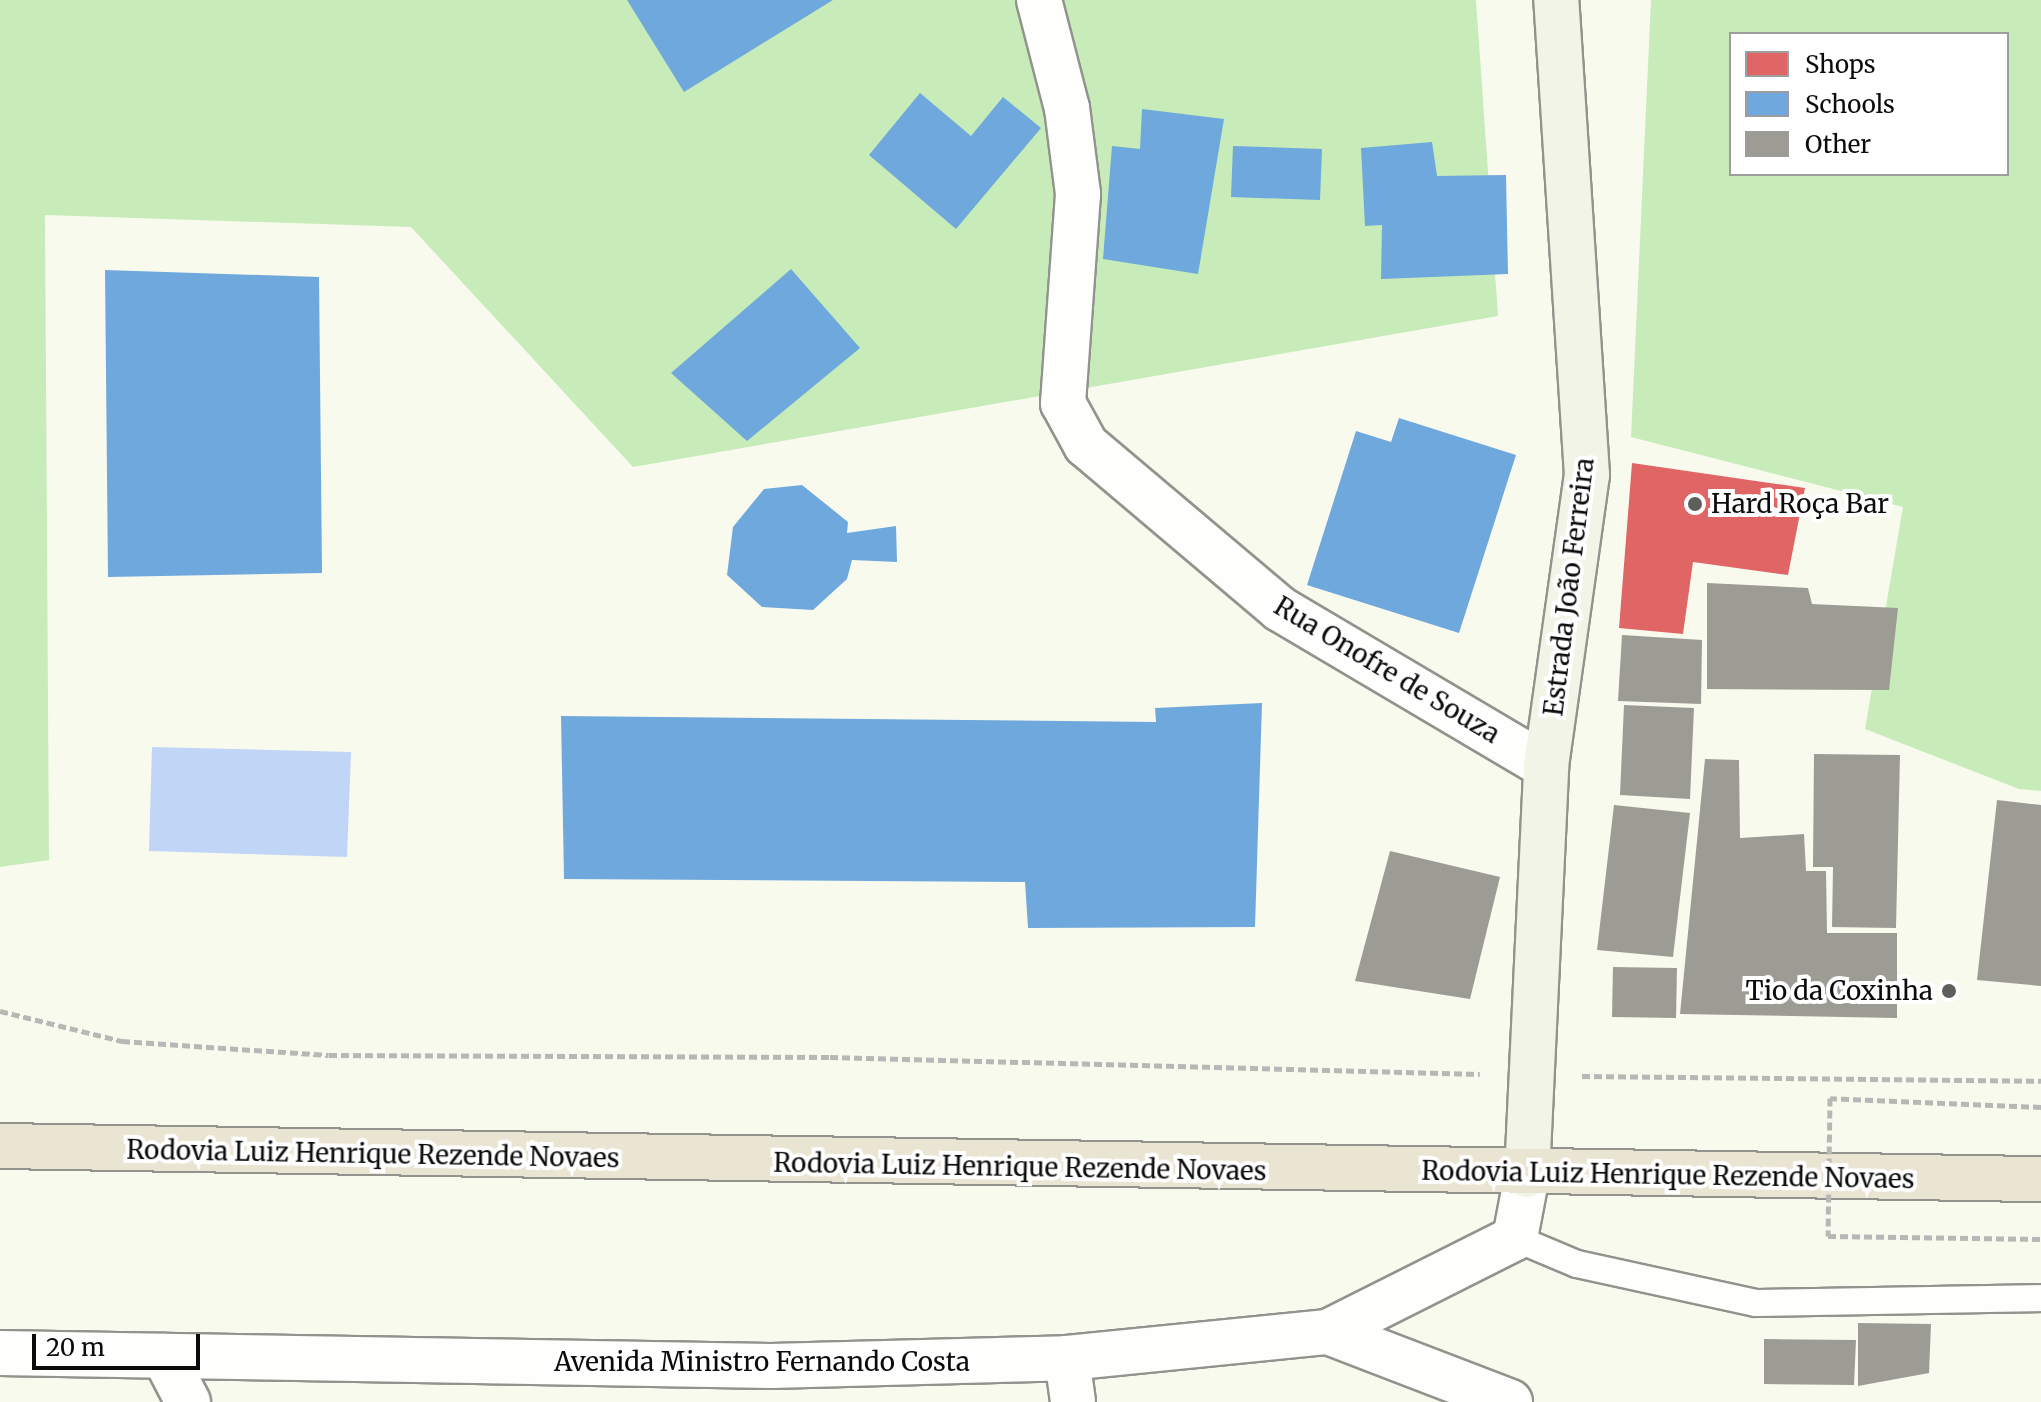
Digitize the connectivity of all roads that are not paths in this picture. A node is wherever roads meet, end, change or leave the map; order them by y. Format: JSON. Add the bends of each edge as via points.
{"nodes":[{"id":1,"x":1039,"y":0,"type":"edge"},
{"id":2,"x":1556,"y":0,"type":"edge"},
{"id":3,"x":1546,"y":766,"type":"junction"},
{"id":4,"x":0,"y":1146,"type":"edge"},
{"id":5,"x":1527,"y":1175,"type":"junction"},
{"id":6,"x":2041,"y":1179,"type":"edge"},
{"id":7,"x":1515,"y":1238,"type":"junction"},
{"id":8,"x":2041,"y":1298,"type":"edge"},
{"id":9,"x":1328,"y":1332,"type":"junction"},
{"id":10,"x":0,"y":1353,"type":"edge"},
{"id":11,"x":164,"y":1356,"type":"junction"},
{"id":12,"x":1067,"y":1358,"type":"junction"},
{"id":13,"x":188,"y":1402,"type":"edge"},
{"id":14,"x":1073,"y":1402,"type":"edge"},
{"id":15,"x":1510,"y":1402,"type":"edge"}],
"edges":[{"from":1,"to":3,"type":"street","name":"Rua Onofre de Souza","via":[[1067,108],[1078,194],[1063,403],[1086,445],[1280,609]]},
{"from":2,"to":3,"type":"street","name":"Estrada João Ferreira","via":[[1587,475]]},
{"from":3,"to":5,"type":"street","name":"Estrada João Ferreira"},
{"from":4,"to":5,"type":"highway","name":"Rodovia Luiz Henrique Rezende Novaes"},
{"from":5,"to":6,"type":"highway","name":"Rodovia Luiz Henrique Rezende Novaes"},
{"from":5,"to":7,"type":"street"},
{"from":7,"to":8,"type":"lane","via":[[1577,1264],[1756,1303]]},
{"from":7,"to":9,"type":"street"},
{"from":9,"to":12,"type":"street","name":"Avenida Ministro Fernando Costa"},
{"from":9,"to":15,"type":"street","name":"Avenida Ministro Fernando Costa"},
{"from":10,"to":11,"type":"street","name":"Avenida Ministro Fernando Costa"},
{"from":11,"to":12,"type":"street","name":"Avenida Ministro Fernando Costa","via":[[771,1366]]},
{"from":11,"to":13,"type":"street"},
{"from":12,"to":14,"type":"street"}]}
